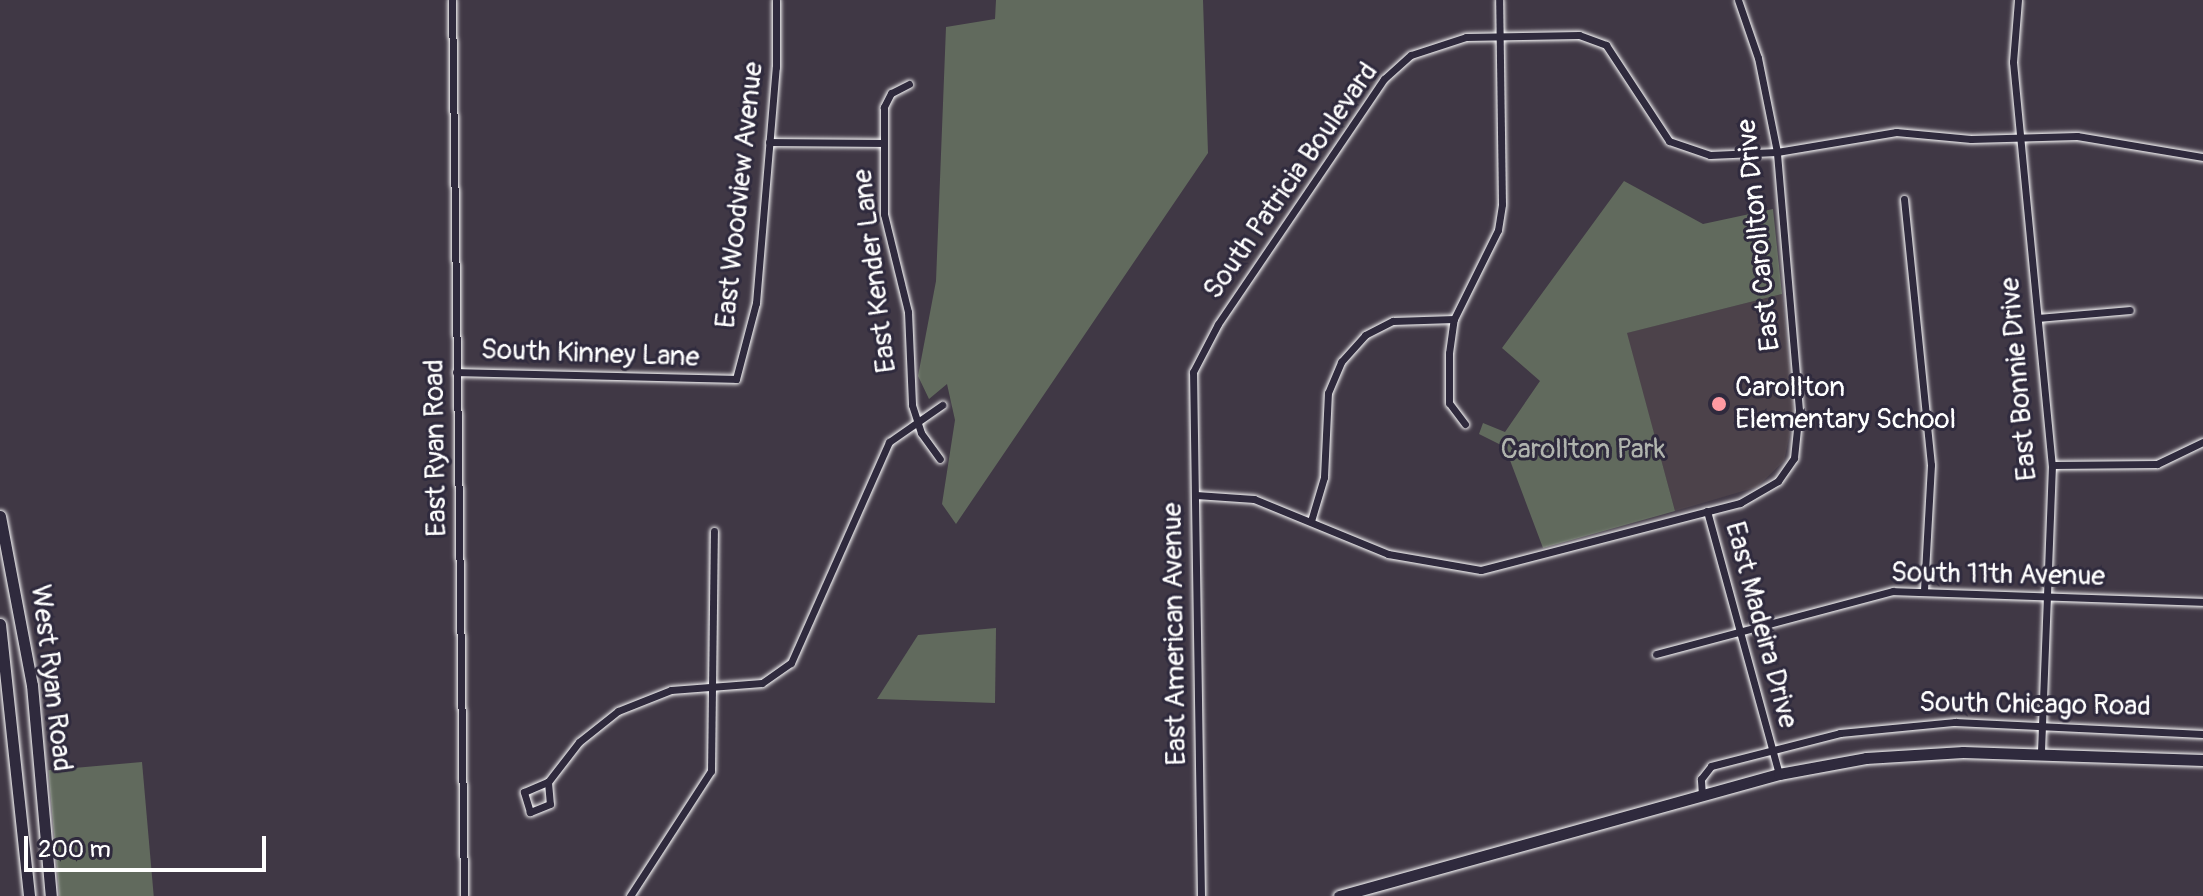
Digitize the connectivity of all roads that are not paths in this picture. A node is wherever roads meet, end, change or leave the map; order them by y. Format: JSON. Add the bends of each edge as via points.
{"nodes":[{"id":1,"x":452,"y":0,"type":"edge"},
{"id":2,"x":776,"y":0,"type":"edge"},
{"id":3,"x":1499,"y":0,"type":"edge"},
{"id":4,"x":1738,"y":0,"type":"edge"},
{"id":5,"x":2018,"y":0,"type":"edge"},
{"id":6,"x":1500,"y":35,"type":"junction"},
{"id":7,"x":909,"y":84,"type":"dead end"},
{"id":8,"x":2019,"y":137,"type":"junction"},
{"id":9,"x":769,"y":142,"type":"junction"},
{"id":10,"x":883,"y":143,"type":"junction"},
{"id":11,"x":1777,"y":152,"type":"junction"},
{"id":12,"x":2203,"y":157,"type":"edge"},
{"id":13,"x":1904,"y":199,"type":"dead end"},
{"id":14,"x":2130,"y":310,"type":"dead end"},
{"id":15,"x":2038,"y":318,"type":"junction"},
{"id":16,"x":1454,"y":319,"type":"junction"},
{"id":17,"x":456,"y":372,"type":"junction"},
{"id":18,"x":1193,"y":372,"type":"joint"},
{"id":19,"x":723,"y":383,"type":"joint"},
{"id":20,"x":942,"y":405,"type":"dead end"},
{"id":21,"x":916,"y":419,"type":"junction"},
{"id":22,"x":1465,"y":424,"type":"dead end"},
{"id":23,"x":2203,"y":442,"type":"edge"},
{"id":24,"x":940,"y":459,"type":"dead end"},
{"id":25,"x":2052,"y":465,"type":"junction"},
{"id":26,"x":1196,"y":495,"type":"junction"},
{"id":27,"x":1707,"y":511,"type":"junction"},
{"id":28,"x":0,"y":516,"type":"edge"},
{"id":29,"x":1311,"y":521,"type":"junction"},
{"id":30,"x":714,"y":531,"type":"dead end"},
{"id":31,"x":1924,"y":590,"type":"junction"},
{"id":32,"x":2046,"y":595,"type":"junction"},
{"id":33,"x":2203,"y":602,"type":"edge"},
{"id":34,"x":0,"y":624,"type":"edge"},
{"id":35,"x":1740,"y":632,"type":"junction"},
{"id":36,"x":1656,"y":654,"type":"dead end"},
{"id":37,"x":712,"y":687,"type":"junction"},
{"id":38,"x":2040,"y":727,"type":"junction"},
{"id":39,"x":2203,"y":734,"type":"edge"},
{"id":40,"x":1772,"y":751,"type":"junction"},
{"id":41,"x":2041,"y":755,"type":"junction"},
{"id":42,"x":2203,"y":760,"type":"edge"},
{"id":43,"x":1779,"y":774,"type":"junction"},
{"id":44,"x":548,"y":782,"type":"junction"},
{"id":45,"x":1702,"y":795,"type":"junction"},
{"id":46,"x":29,"y":896,"type":"edge"},
{"id":47,"x":51,"y":896,"type":"edge"},
{"id":48,"x":464,"y":896,"type":"edge"},
{"id":49,"x":630,"y":896,"type":"edge"},
{"id":50,"x":1201,"y":896,"type":"edge"},
{"id":51,"x":1339,"y":896,"type":"edge"}],
"edges":[{"from":1,"to":17,"type":"street","name":"East Ryan Road"},
{"from":2,"to":9,"type":"street","name":"East Woodview Avenue"},
{"from":3,"to":6,"type":"street"},
{"from":4,"to":11,"type":"street","name":"East Carollton Drive","via":[[1758,58]]},
{"from":5,"to":8,"type":"street","name":"East Bonnie Drive","via":[[2013,62]]},
{"from":6,"to":11,"type":"street","name":"South Patricia Boulevard","via":[[1579,35],[1606,45],[1669,141],[1688,152]]},
{"from":6,"to":16,"type":"street","via":[[1500,217]]},
{"from":6,"to":18,"type":"street","name":"South Patricia Boulevard","via":[[1440,41],[1411,55],[1384,79],[1218,324]]},
{"from":7,"to":10,"type":"street","name":"East Kender Lane","via":[[885,100]]},
{"from":8,"to":11,"type":"street","name":"South Patricia Boulevard","via":[[1896,132]]},
{"from":8,"to":12,"type":"street","name":"South Patricia Boulevard","via":[[2077,136]]},
{"from":8,"to":15,"type":"street","name":"East Bonnie Drive"},
{"from":9,"to":10,"type":"street"},
{"from":9,"to":19,"type":"street","name":"East Woodview Avenue","via":[[753,323],[739,374]]},
{"from":10,"to":21,"type":"street","name":"East Kender Lane","via":[[884,214],[906,302]]},
{"from":11,"to":27,"type":"street","name":"East Carollton Drive","via":[[1798,443],[1788,470],[1770,487]]},
{"from":13,"to":31,"type":"street","via":[[1931,465]]},
{"from":14,"to":15,"type":"street"},
{"from":15,"to":25,"type":"street","name":"East Bonnie Drive"},
{"from":16,"to":22,"type":"street","via":[[1449,403]]},
{"from":16,"to":29,"type":"street","via":[[1393,321],[1365,335],[1341,362],[1328,393],[1324,477]]},
{"from":17,"to":19,"type":"street","name":"South Kinney Lane","via":[[610,371]]},
{"from":17,"to":48,"type":"street","name":"East Ryan Road"},
{"from":18,"to":26,"type":"street","name":"East American Avenue"},
{"from":20,"to":21,"type":"street"},
{"from":21,"to":24,"type":"street","name":"East Kender Lane"},
{"from":21,"to":37,"type":"street","via":[[894,435],[881,457],[797,657],[762,683]]},
{"from":23,"to":25,"type":"street","via":[[2157,464]]},
{"from":25,"to":32,"type":"street","name":"East Bonnie Drive"},
{"from":26,"to":29,"type":"street","name":"East Carollton Drive","via":[[1254,499]]},
{"from":26,"to":50,"type":"street","name":"East American Avenue"},
{"from":27,"to":29,"type":"street","name":"East Carollton Drive","via":[[1481,570],[1388,554]]},
{"from":27,"to":35,"type":"street","name":"East Madeira Drive"},
{"from":28,"to":47,"type":"main road","name":"West Ryan Road","via":[[32,685]]},
{"from":30,"to":37,"type":"street"},
{"from":31,"to":32,"type":"street","name":"South 11th Avenue"},
{"from":31,"to":35,"type":"street","name":"South 11th Avenue","via":[[1893,591]]},
{"from":32,"to":33,"type":"street","name":"South 11th Avenue"},
{"from":32,"to":38,"type":"street","name":"East Bonnie Drive"},
{"from":34,"to":46,"type":"main road","name":"West Ryan Road"},
{"from":35,"to":36,"type":"street","name":"South 11th Avenue"},
{"from":35,"to":40,"type":"street","name":"East Madeira Drive"},
{"from":37,"to":44,"type":"street","via":[[661,693],[618,711],[579,742]]},
{"from":37,"to":49,"type":"street","via":[[708,781]]},
{"from":38,"to":39,"type":"street","name":"South Chicago Road"},
{"from":38,"to":40,"type":"street","name":"South Chicago Road","via":[[1893,727]]},
{"from":38,"to":41,"type":"street","name":"East Bonnie Drive"},
{"from":40,"to":43,"type":"street","name":"East Madeira Drive"},
{"from":40,"to":45,"type":"street","name":"South Chicago Road","via":[[1711,766],[1701,779]]},
{"from":41,"to":42,"type":"main road","name":"South Chicago Road"},
{"from":41,"to":43,"type":"main road","name":"South Chicago Road","via":[[1866,758]]},
{"from":43,"to":45,"type":"main road","name":"South Chicago Road"},
{"from":44,"to":44,"type":"street","via":[[524,792],[530,812],[550,804]]},
{"from":45,"to":51,"type":"main road","name":"South Chicago Road"}]}
